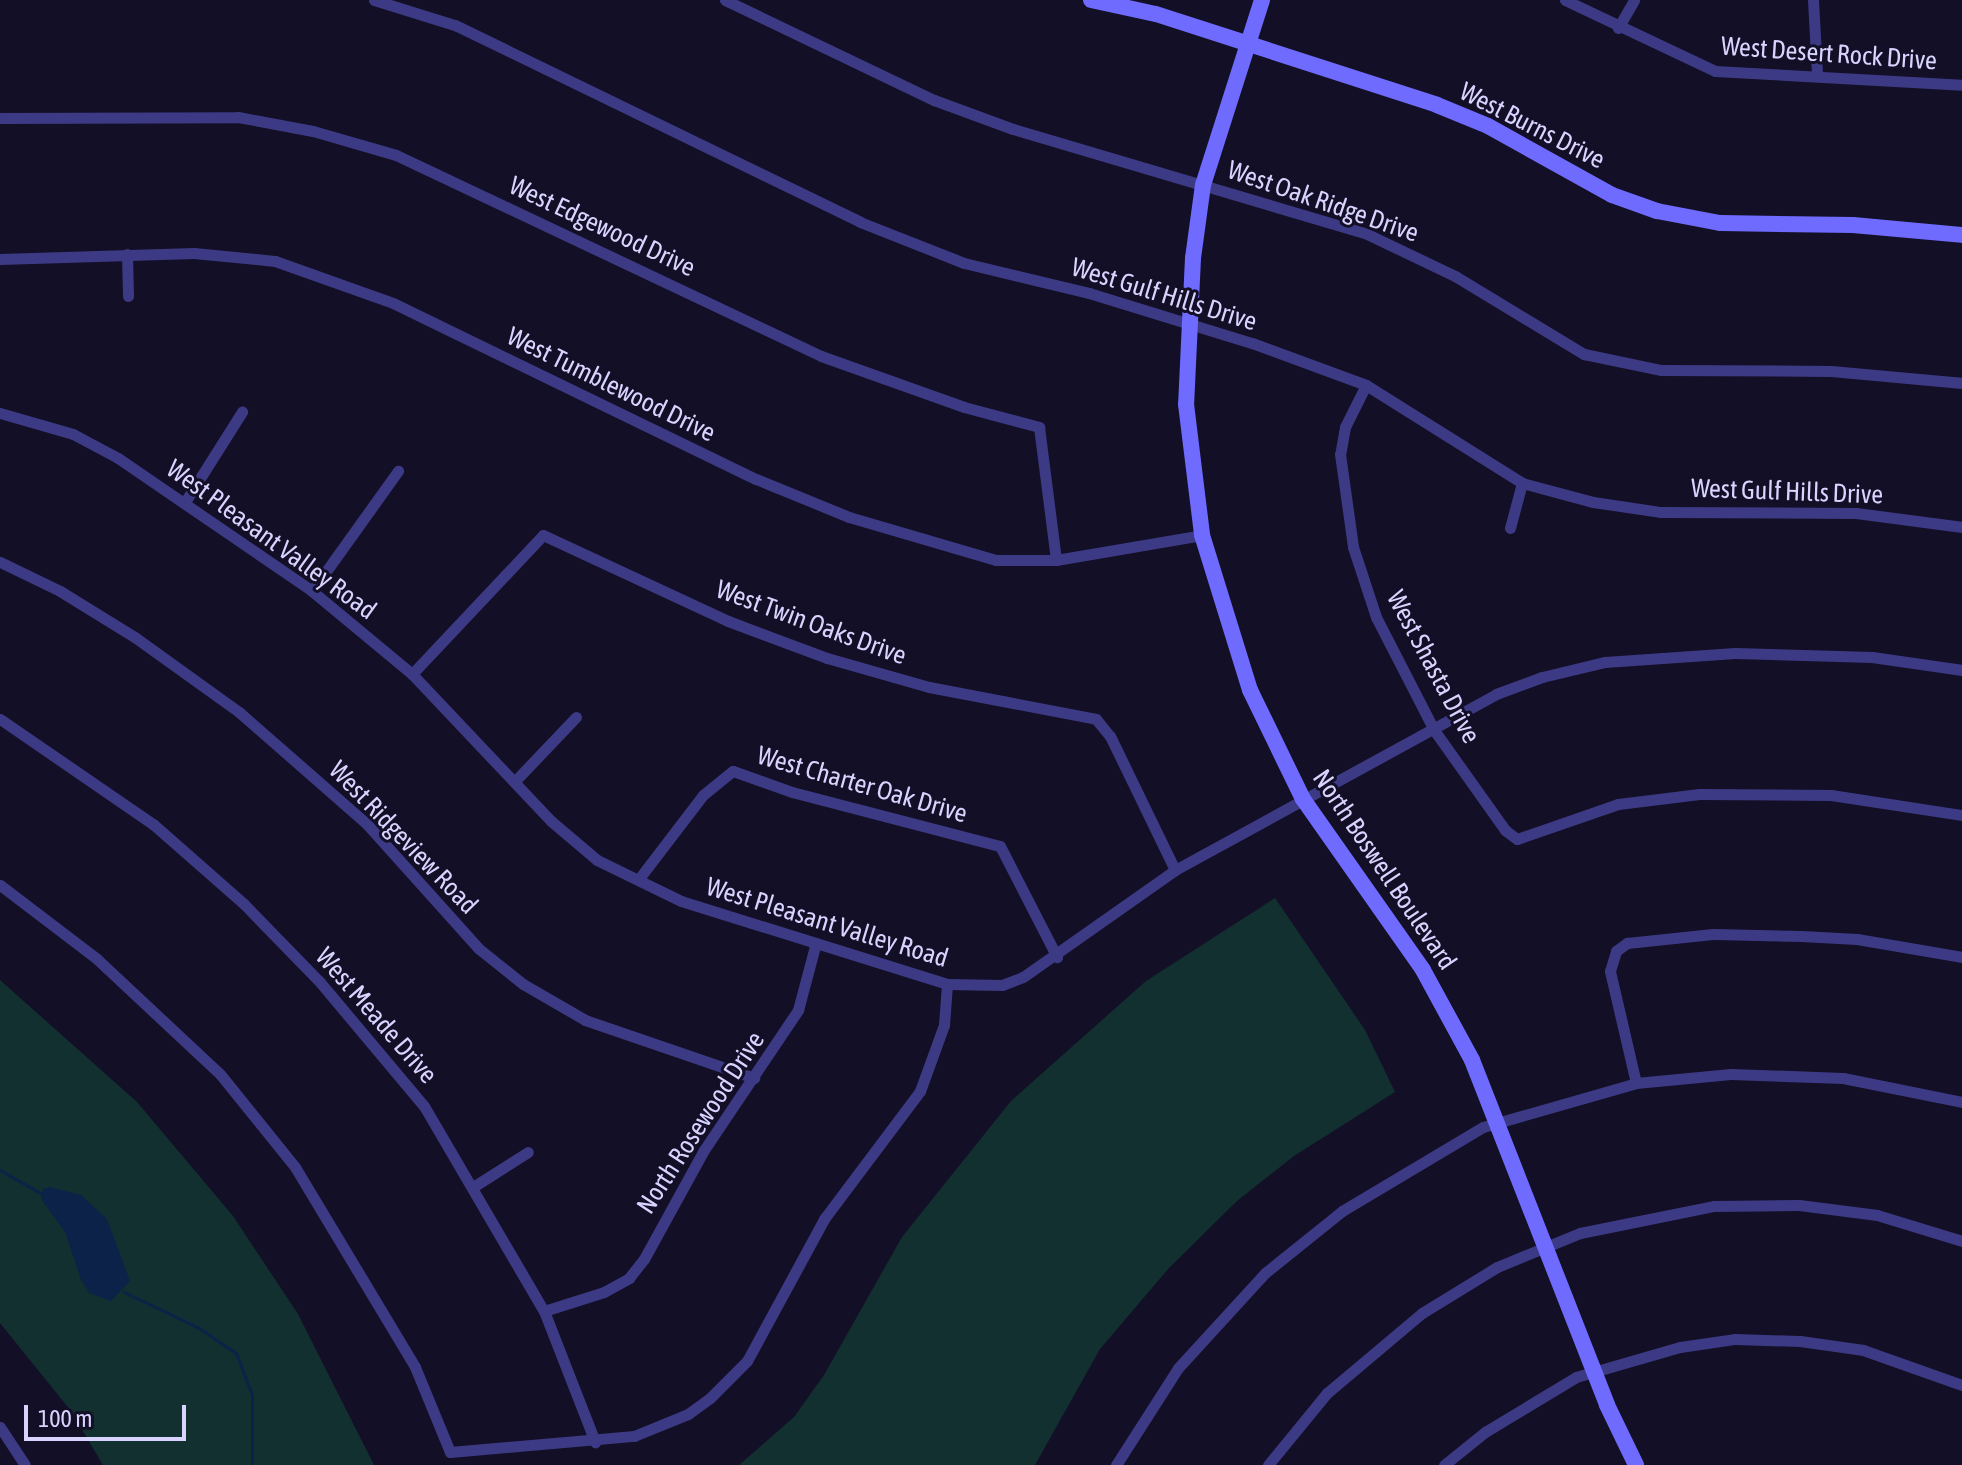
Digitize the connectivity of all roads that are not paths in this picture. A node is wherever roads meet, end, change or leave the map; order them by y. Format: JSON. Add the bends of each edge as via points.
{"nodes":[{"id":1,"x":374,"y":0,"type":"edge"},
{"id":2,"x":725,"y":0,"type":"edge"},
{"id":3,"x":1091,"y":0,"type":"edge"},
{"id":4,"x":1262,"y":0,"type":"edge"},
{"id":5,"x":1565,"y":0,"type":"edge"},
{"id":6,"x":1634,"y":0,"type":"edge"},
{"id":7,"x":1813,"y":0,"type":"edge"},
{"id":8,"x":1618,"y":28,"type":"junction"},
{"id":9,"x":1247,"y":45,"type":"junction"},
{"id":10,"x":1817,"y":73,"type":"junction"},
{"id":11,"x":1962,"y":85,"type":"edge"},
{"id":12,"x":0,"y":118,"type":"edge"},
{"id":13,"x":1203,"y":185,"type":"junction"},
{"id":14,"x":1962,"y":235,"type":"edge"},
{"id":15,"x":127,"y":254,"type":"junction"},
{"id":16,"x":0,"y":259,"type":"edge"},
{"id":17,"x":128,"y":296,"type":"dead end"},
{"id":18,"x":1188,"y":325,"type":"junction"},
{"id":19,"x":1962,"y":383,"type":"edge"},
{"id":20,"x":1366,"y":385,"type":"junction"},
{"id":21,"x":242,"y":412,"type":"dead end"},
{"id":22,"x":0,"y":413,"type":"edge"},
{"id":23,"x":398,"y":471,"type":"dead end"},
{"id":24,"x":1522,"y":483,"type":"junction"},
{"id":25,"x":185,"y":502,"type":"junction"},
{"id":26,"x":1962,"y":527,"type":"edge"},
{"id":27,"x":1510,"y":528,"type":"dead end"},
{"id":28,"x":1202,"y":535,"type":"junction"},
{"id":29,"x":1056,"y":560,"type":"junction"},
{"id":30,"x":0,"y":562,"type":"edge"},
{"id":31,"x":312,"y":591,"type":"junction"},
{"id":32,"x":1962,"y":670,"type":"edge"},
{"id":33,"x":412,"y":674,"type":"junction"},
{"id":34,"x":576,"y":717,"type":"dead end"},
{"id":35,"x":0,"y":719,"type":"edge"},
{"id":36,"x":1434,"y":730,"type":"junction"},
{"id":37,"x":516,"y":780,"type":"junction"},
{"id":38,"x":1303,"y":799,"type":"junction"},
{"id":39,"x":1962,"y":815,"type":"edge"},
{"id":40,"x":1175,"y":870,"type":"junction"},
{"id":41,"x":638,"y":880,"type":"junction"},
{"id":42,"x":0,"y":885,"type":"edge"},
{"id":43,"x":815,"y":946,"type":"junction"},
{"id":44,"x":1057,"y":957,"type":"junction"},
{"id":45,"x":1962,"y":957,"type":"edge"},
{"id":46,"x":947,"y":984,"type":"junction"},
{"id":47,"x":754,"y":1078,"type":"junction"},
{"id":48,"x":1636,"y":1083,"type":"junction"},
{"id":49,"x":1962,"y":1102,"type":"edge"},
{"id":50,"x":1498,"y":1121,"type":"junction"},
{"id":51,"x":528,"y":1152,"type":"dead end"},
{"id":52,"x":473,"y":1187,"type":"junction"},
{"id":53,"x":1962,"y":1241,"type":"edge"},
{"id":54,"x":1545,"y":1245,"type":"junction"},
{"id":55,"x":544,"y":1311,"type":"junction"},
{"id":56,"x":1593,"y":1370,"type":"junction"},
{"id":57,"x":1962,"y":1385,"type":"edge"},
{"id":58,"x":0,"y":1427,"type":"edge"},
{"id":59,"x":595,"y":1442,"type":"junction"},
{"id":60,"x":25,"y":1465,"type":"edge"},
{"id":61,"x":1116,"y":1465,"type":"edge"},
{"id":62,"x":1268,"y":1465,"type":"edge"},
{"id":63,"x":1444,"y":1465,"type":"edge"},
{"id":64,"x":1636,"y":1465,"type":"edge"}],
"edges":[{"from":1,"to":18,"type":"street","name":"West Gulf Hills Drive","via":[[455,25],[860,222],[964,263],[1089,293]]},
{"from":2,"to":13,"type":"street","name":"West Oak Ridge Drive","via":[[934,100]]},
{"from":3,"to":9,"type":"street","name":"West Burns Drive","via":[[1156,14]]},
{"from":4,"to":9,"type":"street","name":"North Boswell Boulevard"},
{"from":5,"to":8,"type":"street","name":"West Desert Rock Drive"},
{"from":6,"to":8,"type":"street"},
{"from":7,"to":10,"type":"street"},
{"from":8,"to":10,"type":"street","name":"West Desert Rock Drive","via":[[1715,71]]},
{"from":9,"to":13,"type":"street","name":"North Boswell Boulevard"},
{"from":9,"to":14,"type":"street","name":"West Burns Drive","via":[[1437,105],[1488,126],[1612,195],[1657,211],[1720,223],[1866,226]]},
{"from":10,"to":11,"type":"street","name":"West Desert Rock Drive"},
{"from":12,"to":29,"type":"street","name":"West Edgewood Drive","via":[[238,117],[396,155],[821,356],[964,407],[1039,427]]},
{"from":13,"to":18,"type":"street","name":"North Boswell Boulevard"},
{"from":13,"to":19,"type":"street","name":"West Oak Ridge Drive","via":[[1367,234],[1414,254],[1558,340],[1627,365],[1831,371]]},
{"from":15,"to":16,"type":"street","name":"West Tumblewood Drive"},
{"from":15,"to":17,"type":"street"},
{"from":15,"to":29,"type":"street","name":"West Tumblewood Drive","via":[[194,253],[275,261],[330,277],[756,479],[849,517],[996,560]]},
{"from":18,"to":20,"type":"street","name":"West Gulf Hills Drive"},
{"from":18,"to":28,"type":"street","name":"North Boswell Boulevard","via":[[1186,404]]},
{"from":20,"to":24,"type":"street","name":"West Gulf Hills Drive"},
{"from":20,"to":36,"type":"street","name":"West Shasta Drive","via":[[1345,427],[1340,454],[1353,547],[1376,617]]},
{"from":21,"to":25,"type":"street"},
{"from":22,"to":25,"type":"street","name":"West Pleasant Valley Road","via":[[73,434]]},
{"from":23,"to":31,"type":"street"},
{"from":24,"to":26,"type":"street","name":"West Gulf Hills Drive","via":[[1593,502],[1661,512],[1856,513]]},
{"from":24,"to":27,"type":"street"},
{"from":25,"to":31,"type":"street","name":"West Pleasant Valley Road"},
{"from":28,"to":29,"type":"street","name":"West Tumblewood Drive"},
{"from":28,"to":38,"type":"street","name":"North Boswell Boulevard","via":[[1250,690]]},
{"from":30,"to":47,"type":"street","name":"West Ridgeview Road","via":[[124,630],[239,712],[366,823],[478,948],[523,984],[585,1020]]},
{"from":31,"to":33,"type":"street","name":"West Pleasant Valley Road"},
{"from":32,"to":36,"type":"street","name":"West Pleasant Valley Road","via":[[1808,653],[1605,662],[1496,694]]},
{"from":33,"to":37,"type":"street","name":"West Pleasant Valley Road"},
{"from":33,"to":40,"type":"street","name":"West Twin Oaks Drive","via":[[543,535],[728,621],[827,658],[929,687],[1096,719],[1110,736]]},
{"from":34,"to":37,"type":"street"},
{"from":35,"to":52,"type":"street","name":"West Meade Drive","via":[[153,824],[244,904],[319,981],[424,1106]]},
{"from":36,"to":38,"type":"street","name":"West Pleasant Valley Road"},
{"from":36,"to":39,"type":"street","name":"West Shasta Drive","via":[[1505,830],[1517,839],[1618,804],[1699,794],[1831,795]]},
{"from":37,"to":41,"type":"street","name":"West Pleasant Valley Road","via":[[551,821],[597,860]]},
{"from":38,"to":40,"type":"street","name":"West Pleasant Valley Road"},
{"from":38,"to":50,"type":"street","name":"North Boswell Boulevard","via":[[1449,1012]]},
{"from":40,"to":44,"type":"street","name":"West Pleasant Valley Road"},
{"from":41,"to":43,"type":"street","name":"West Pleasant Valley Road","via":[[681,901]]},
{"from":41,"to":44,"type":"street","name":"West Charter Oak Drive","via":[[703,795],[733,771],[792,792],[1000,846]]},
{"from":42,"to":59,"type":"street","via":[[97,959],[220,1074],[295,1167],[415,1367],[450,1452]]},
{"from":43,"to":46,"type":"street","name":"West Pleasant Valley Road"},
{"from":43,"to":47,"type":"street","name":"North Rosewood Drive","via":[[798,1010]]},
{"from":44,"to":46,"type":"street","name":"West Pleasant Valley Road","via":[[1002,985]]},
{"from":45,"to":48,"type":"street","via":[[1857,939],[1801,936],[1713,934],[1627,943],[1616,951],[1610,971]]},
{"from":46,"to":59,"type":"street","via":[[944,1025],[920,1091],[824,1219],[747,1361],[688,1414],[634,1436]]},
{"from":47,"to":55,"type":"street","name":"North Rosewood Drive","via":[[704,1150],[629,1278],[604,1292]]},
{"from":48,"to":49,"type":"street","via":[[1731,1074],[1830,1077]]},
{"from":48,"to":50,"type":"street"},
{"from":50,"to":54,"type":"street","name":"North Boswell Boulevard"},
{"from":50,"to":61,"type":"street","via":[[1342,1211],[1265,1273],[1178,1368]]},
{"from":51,"to":52,"type":"street"},
{"from":52,"to":55,"type":"street","name":"West Meade Drive"},
{"from":53,"to":54,"type":"street","via":[[1877,1215],[1756,1206],[1631,1219]]},
{"from":54,"to":56,"type":"street","name":"North Boswell Boulevard"},
{"from":54,"to":62,"type":"street","via":[[1479,1276],[1376,1348],[1327,1393]]},
{"from":55,"to":59,"type":"street","name":"West Meade Drive"},
{"from":56,"to":57,"type":"street","via":[[1735,1339],[1800,1341],[1863,1350]]},
{"from":56,"to":63,"type":"street","via":[[1485,1432]]},
{"from":56,"to":64,"type":"street","name":"North Boswell Boulevard"},
{"from":58,"to":60,"type":"street"}]}
